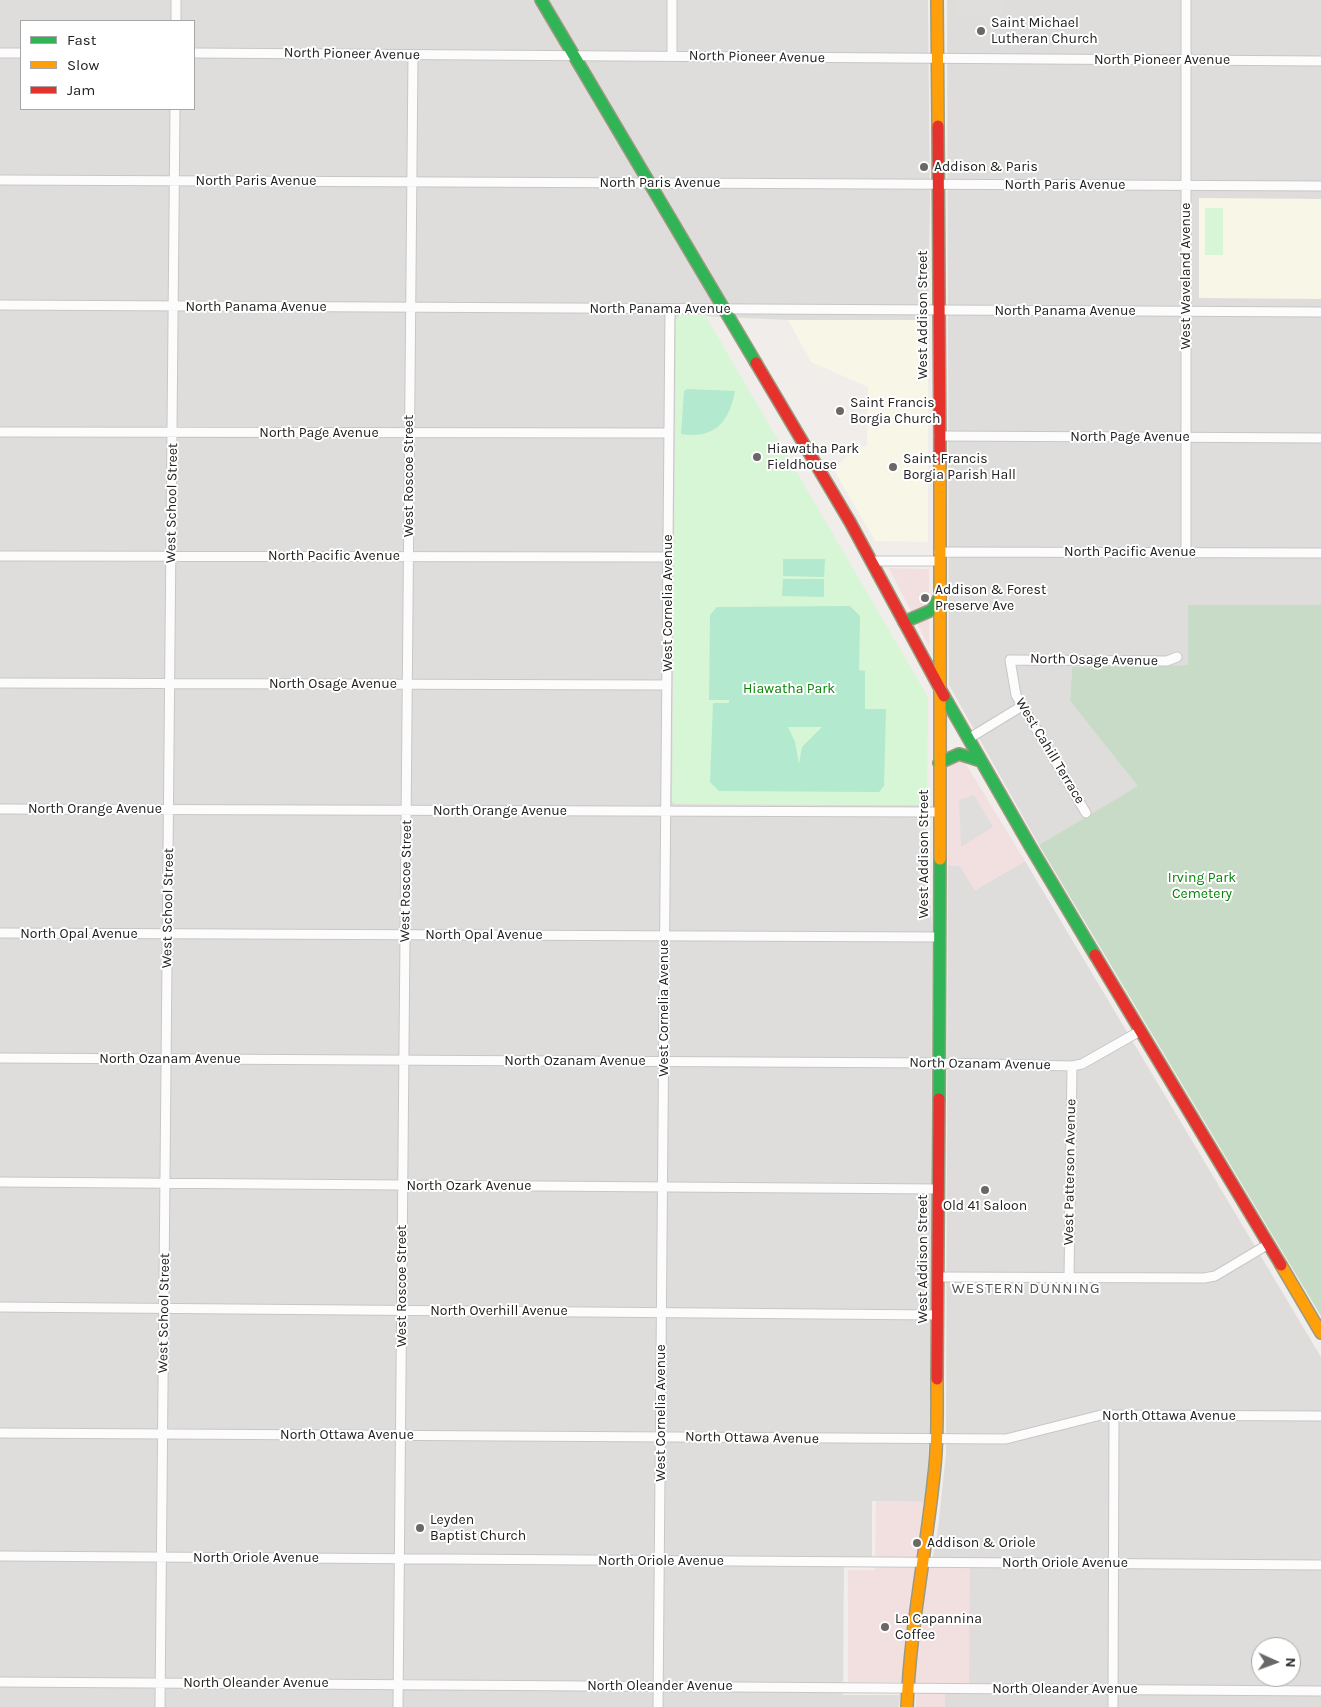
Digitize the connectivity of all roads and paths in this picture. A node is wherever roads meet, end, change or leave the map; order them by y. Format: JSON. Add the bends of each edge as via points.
{"nodes":[{"id":1,"x":176,"y":0,"type":"edge"},
{"id":2,"x":541,"y":0,"type":"edge"},
{"id":3,"x":672,"y":0,"type":"edge"},
{"id":4,"x":937,"y":0,"type":"edge"},
{"id":5,"x":1186,"y":0,"type":"edge"},
{"id":6,"x":176,"y":20,"type":"edge"},
{"id":7,"x":0,"y":53,"type":"edge"},
{"id":8,"x":20,"y":53,"type":"edge"},
{"id":9,"x":195,"y":53,"type":"edge"},
{"id":10,"x":413,"y":55,"type":"junction"},
{"id":11,"x":574,"y":55,"type":"junction"},
{"id":12,"x":672,"y":56,"type":"junction"},
{"id":13,"x":937,"y":59,"type":"junction"},
{"id":14,"x":1186,"y":60,"type":"junction"},
{"id":15,"x":1321,"y":61,"type":"edge"},
{"id":16,"x":175,"y":110,"type":"edge"},
{"id":17,"x":0,"y":180,"type":"edge"},
{"id":18,"x":174,"y":180,"type":"junction"},
{"id":19,"x":412,"y":182,"type":"junction"},
{"id":20,"x":649,"y":183,"type":"junction"},
{"id":21,"x":938,"y":184,"type":"junction"},
{"id":22,"x":1186,"y":185,"type":"junction"},
{"id":23,"x":1321,"y":186,"type":"edge"},
{"id":24,"x":0,"y":305,"type":"edge"},
{"id":25,"x":173,"y":306,"type":"junction"},
{"id":26,"x":411,"y":308,"type":"junction"},
{"id":27,"x":670,"y":309,"type":"junction"},
{"id":28,"x":724,"y":309,"type":"junction"},
{"id":29,"x":938,"y":310,"type":"junction"},
{"id":30,"x":1186,"y":311,"type":"junction"},
{"id":31,"x":1321,"y":312,"type":"edge"},
{"id":32,"x":0,"y":432,"type":"edge"},
{"id":33,"x":172,"y":432,"type":"junction"},
{"id":34,"x":410,"y":433,"type":"junction"},
{"id":35,"x":669,"y":434,"type":"junction"},
{"id":36,"x":939,"y":436,"type":"junction"},
{"id":37,"x":1186,"y":437,"type":"junction"},
{"id":38,"x":1321,"y":438,"type":"edge"},
{"id":39,"x":1186,"y":553,"type":"junction"},
{"id":40,"x":1321,"y":553,"type":"edge"},
{"id":41,"x":0,"y":556,"type":"edge"},
{"id":42,"x":171,"y":556,"type":"junction"},
{"id":43,"x":408,"y":556,"type":"junction"},
{"id":44,"x":939,"y":556,"type":"junction"},
{"id":45,"x":668,"y":557,"type":"junction"},
{"id":46,"x":872,"y":561,"type":"junction"},
{"id":47,"x":939,"y":598,"type":"junction"},
{"id":48,"x":904,"y":622,"type":"junction"},
{"id":49,"x":1177,"y":657,"type":"dead end"},
{"id":50,"x":1010,"y":660,"type":"joint"},
{"id":51,"x":2,"y":683,"type":"edge"},
{"id":52,"x":407,"y":684,"type":"junction"},
{"id":53,"x":170,"y":685,"type":"junction"},
{"id":54,"x":667,"y":685,"type":"junction"},
{"id":55,"x":941,"y":691,"type":"junction"},
{"id":56,"x":1022,"y":706,"type":"junction"},
{"id":57,"x":968,"y":738,"type":"junction"},
{"id":58,"x":981,"y":761,"type":"junction"},
{"id":59,"x":939,"y":763,"type":"junction"},
{"id":60,"x":0,"y":809,"type":"edge"},
{"id":61,"x":169,"y":810,"type":"junction"},
{"id":62,"x":406,"y":810,"type":"junction"},
{"id":63,"x":666,"y":811,"type":"junction"},
{"id":64,"x":939,"y":812,"type":"junction"},
{"id":65,"x":1086,"y":813,"type":"dead end"},
{"id":66,"x":0,"y":934,"type":"edge"},
{"id":67,"x":168,"y":934,"type":"junction"},
{"id":68,"x":405,"y":935,"type":"junction"},
{"id":69,"x":665,"y":936,"type":"junction"},
{"id":70,"x":939,"y":937,"type":"junction"},
{"id":71,"x":1140,"y":1031,"type":"junction"},
{"id":72,"x":0,"y":1058,"type":"edge"},
{"id":73,"x":166,"y":1059,"type":"junction"},
{"id":74,"x":404,"y":1060,"type":"junction"},
{"id":75,"x":664,"y":1062,"type":"junction"},
{"id":76,"x":938,"y":1063,"type":"junction"},
{"id":77,"x":1072,"y":1066,"type":"junction"},
{"id":78,"x":0,"y":1182,"type":"edge"},
{"id":79,"x":165,"y":1183,"type":"junction"},
{"id":80,"x":403,"y":1185,"type":"junction"},
{"id":81,"x":663,"y":1187,"type":"junction"},
{"id":82,"x":938,"y":1189,"type":"junction"},
{"id":83,"x":1267,"y":1245,"type":"junction"},
{"id":84,"x":938,"y":1277,"type":"junction"},
{"id":85,"x":1069,"y":1278,"type":"junction"},
{"id":86,"x":0,"y":1308,"type":"edge"},
{"id":87,"x":164,"y":1308,"type":"junction"},
{"id":88,"x":402,"y":1310,"type":"junction"},
{"id":89,"x":662,"y":1312,"type":"junction"},
{"id":90,"x":938,"y":1315,"type":"junction"},
{"id":91,"x":1321,"y":1333,"type":"edge"},
{"id":92,"x":1114,"y":1416,"type":"junction"},
{"id":93,"x":1321,"y":1416,"type":"edge"},
{"id":94,"x":0,"y":1433,"type":"edge"},
{"id":95,"x":163,"y":1434,"type":"junction"},
{"id":96,"x":401,"y":1435,"type":"junction"},
{"id":97,"x":660,"y":1438,"type":"junction"},
{"id":98,"x":937,"y":1439,"type":"junction"},
{"id":99,"x":0,"y":1556,"type":"edge"},
{"id":100,"x":162,"y":1557,"type":"junction"},
{"id":101,"x":400,"y":1559,"type":"junction"},
{"id":102,"x":659,"y":1561,"type":"junction"},
{"id":103,"x":923,"y":1562,"type":"junction"},
{"id":104,"x":1113,"y":1564,"type":"junction"},
{"id":105,"x":1321,"y":1565,"type":"edge"},
{"id":106,"x":0,"y":1682,"type":"edge"},
{"id":107,"x":161,"y":1683,"type":"junction"},
{"id":108,"x":399,"y":1684,"type":"junction"},
{"id":109,"x":658,"y":1686,"type":"junction"},
{"id":110,"x":907,"y":1688,"type":"junction"},
{"id":111,"x":1113,"y":1689,"type":"junction"},
{"id":112,"x":1321,"y":1691,"type":"edge"},
{"id":113,"x":160,"y":1707,"type":"edge"},
{"id":114,"x":398,"y":1707,"type":"edge"},
{"id":115,"x":658,"y":1707,"type":"edge"},
{"id":116,"x":907,"y":1707,"type":"edge"},
{"id":117,"x":1112,"y":1707,"type":"edge"}],
"edges":[{"from":1,"to":6,"type":"street"},
{"from":2,"to":11,"type":"street"},
{"from":3,"to":12,"type":"street"},
{"from":4,"to":13,"type":"street","name":"West Addison Street"},
{"from":5,"to":14,"type":"street","name":"West Waveland Avenue"},
{"from":7,"to":8,"type":"street"},
{"from":9,"to":10,"type":"street","name":"North Pioneer Avenue"},
{"from":10,"to":11,"type":"street","name":"North Pioneer Avenue"},
{"from":10,"to":19,"type":"street","name":"West Roscoe Street"},
{"from":11,"to":12,"type":"street","name":"North Pioneer Avenue"},
{"from":11,"to":20,"type":"street"},
{"from":12,"to":13,"type":"street","name":"North Pioneer Avenue"},
{"from":13,"to":14,"type":"street","name":"North Pioneer Avenue"},
{"from":13,"to":21,"type":"street","name":"West Addison Street"},
{"from":14,"to":15,"type":"street","name":"North Pioneer Avenue"},
{"from":14,"to":22,"type":"street","name":"West Waveland Avenue"},
{"from":16,"to":18,"type":"street","name":"West School Street"},
{"from":17,"to":18,"type":"street","name":"North Paris Avenue"},
{"from":18,"to":19,"type":"street","name":"North Paris Avenue"},
{"from":18,"to":25,"type":"street","name":"West School Street"},
{"from":19,"to":20,"type":"street","name":"North Paris Avenue"},
{"from":19,"to":26,"type":"street","name":"West Roscoe Street"},
{"from":20,"to":21,"type":"street","name":"North Paris Avenue"},
{"from":20,"to":28,"type":"street"},
{"from":21,"to":22,"type":"street","name":"North Paris Avenue"},
{"from":21,"to":29,"type":"street","name":"West Addison Street"},
{"from":22,"to":23,"type":"street","name":"North Paris Avenue"},
{"from":22,"to":30,"type":"street","name":"West Waveland Avenue"},
{"from":24,"to":25,"type":"street","name":"North Panama Avenue"},
{"from":25,"to":26,"type":"street","name":"North Panama Avenue"},
{"from":25,"to":33,"type":"street","name":"West School Street"},
{"from":26,"to":27,"type":"street","name":"North Panama Avenue"},
{"from":26,"to":34,"type":"street","name":"West Roscoe Street"},
{"from":27,"to":28,"type":"street","name":"North Panama Avenue"},
{"from":27,"to":35,"type":"street","name":"West Cornelia Avenue"},
{"from":28,"to":29,"type":"street","name":"North Panama Avenue"},
{"from":28,"to":46,"type":"street"},
{"from":29,"to":30,"type":"street","name":"North Panama Avenue"},
{"from":29,"to":36,"type":"street","name":"West Addison Street"},
{"from":30,"to":31,"type":"street","name":"North Panama Avenue"},
{"from":30,"to":37,"type":"street","name":"West Waveland Avenue"},
{"from":32,"to":33,"type":"street","name":"North Page Avenue"},
{"from":33,"to":34,"type":"street","name":"North Page Avenue"},
{"from":33,"to":42,"type":"street","name":"West School Street"},
{"from":34,"to":35,"type":"street","name":"North Page Avenue"},
{"from":34,"to":43,"type":"street","name":"West Roscoe Street"},
{"from":35,"to":45,"type":"street","name":"West Cornelia Avenue"},
{"from":36,"to":37,"type":"street","name":"North Page Avenue"},
{"from":36,"to":44,"type":"street","name":"West Addison Street"},
{"from":37,"to":38,"type":"street","name":"North Page Avenue"},
{"from":37,"to":39,"type":"street","name":"West Waveland Avenue"},
{"from":39,"to":40,"type":"street","name":"North Pacific Avenue"},
{"from":39,"to":44,"type":"street","name":"North Pacific Avenue"},
{"from":41,"to":42,"type":"street","name":"North Pacific Avenue"},
{"from":42,"to":43,"type":"street","name":"North Pacific Avenue"},
{"from":42,"to":53,"type":"street","name":"West School Street"},
{"from":43,"to":45,"type":"street","name":"North Pacific Avenue"},
{"from":43,"to":52,"type":"street","name":"West Roscoe Street"},
{"from":44,"to":46,"type":"street","name":"North Pacific Avenue"},
{"from":44,"to":47,"type":"street","name":"West Addison Street"},
{"from":45,"to":54,"type":"street","name":"West Cornelia Avenue"},
{"from":46,"to":48,"type":"street"},
{"from":47,"to":48,"type":"street","via":[[932,610]]},
{"from":47,"to":55,"type":"street","name":"West Addison Street"},
{"from":48,"to":55,"type":"street"},
{"from":49,"to":50,"type":"street","name":"North Osage Avenue","via":[[1167,661]]},
{"from":50,"to":56,"type":"street","name":"West Cahill Terrace"},
{"from":51,"to":53,"type":"street","name":"North Osage Avenue"},
{"from":52,"to":53,"type":"street","name":"North Osage Avenue"},
{"from":52,"to":54,"type":"street","name":"North Osage Avenue"},
{"from":52,"to":62,"type":"street","name":"West Roscoe Street"},
{"from":53,"to":61,"type":"street","name":"West School Street"},
{"from":54,"to":63,"type":"street","name":"West Cornelia Avenue"},
{"from":55,"to":57,"type":"street"},
{"from":55,"to":59,"type":"street","name":"West Addison Street"},
{"from":56,"to":57,"type":"street"},
{"from":56,"to":65,"type":"street","name":"West Cahill Terrace"},
{"from":57,"to":58,"type":"street"},
{"from":58,"to":59,"type":"street","via":[[959,754]]},
{"from":58,"to":71,"type":"street"},
{"from":59,"to":64,"type":"street","name":"West Addison Street"},
{"from":60,"to":61,"type":"street","name":"North Orange Avenue"},
{"from":61,"to":62,"type":"street","name":"North Orange Avenue"},
{"from":61,"to":67,"type":"street","name":"West School Street"},
{"from":62,"to":63,"type":"street","name":"North Orange Avenue"},
{"from":62,"to":68,"type":"street","name":"West Roscoe Street"},
{"from":63,"to":64,"type":"street","name":"North Orange Avenue"},
{"from":63,"to":69,"type":"street","name":"West Cornelia Avenue"},
{"from":64,"to":70,"type":"street","name":"West Addison Street"},
{"from":66,"to":67,"type":"street","name":"North Opal Avenue"},
{"from":67,"to":68,"type":"street","name":"North Opal Avenue"},
{"from":67,"to":73,"type":"street","name":"West School Street"},
{"from":68,"to":69,"type":"street","name":"North Opal Avenue"},
{"from":68,"to":74,"type":"street","name":"West Roscoe Street"},
{"from":69,"to":70,"type":"street","name":"North Opal Avenue"},
{"from":69,"to":75,"type":"street","name":"West Cornelia Avenue"},
{"from":70,"to":76,"type":"street","name":"West Addison Street"},
{"from":71,"to":77,"type":"street","name":"North Ozanam Avenue","via":[[1082,1064]]},
{"from":71,"to":83,"type":"street"},
{"from":72,"to":73,"type":"street","name":"North Ozanam Avenue"},
{"from":73,"to":74,"type":"street","name":"North Ozanam Avenue"},
{"from":73,"to":79,"type":"street","name":"West School Street"},
{"from":74,"to":75,"type":"street","name":"North Ozanam Avenue"},
{"from":74,"to":80,"type":"street","name":"West Roscoe Street"},
{"from":75,"to":76,"type":"street","name":"North Ozanam Avenue"},
{"from":75,"to":81,"type":"street","name":"West Cornelia Avenue"},
{"from":76,"to":77,"type":"street","name":"North Ozanam Avenue"},
{"from":76,"to":82,"type":"street","name":"West Addison Street"},
{"from":77,"to":85,"type":"street","name":"West Patterson Avenue"},
{"from":78,"to":79,"type":"street","name":"North Ozark Avenue"},
{"from":79,"to":80,"type":"street","name":"North Ozark Avenue"},
{"from":79,"to":87,"type":"street","name":"West School Street"},
{"from":80,"to":81,"type":"street","name":"North Ozark Avenue"},
{"from":80,"to":88,"type":"street","name":"West Roscoe Street"},
{"from":81,"to":82,"type":"street","name":"North Ozark Avenue"},
{"from":81,"to":89,"type":"street","name":"West Cornelia Avenue"},
{"from":82,"to":84,"type":"street","name":"West Addison Street"},
{"from":83,"to":85,"type":"street","via":[[1215,1276],[1204,1278]]},
{"from":83,"to":91,"type":"street"},
{"from":84,"to":85,"type":"street"},
{"from":84,"to":90,"type":"street","name":"West Addison Street"},
{"from":86,"to":87,"type":"street","name":"North Overhill Avenue"},
{"from":87,"to":88,"type":"street","name":"North Overhill Avenue"},
{"from":87,"to":95,"type":"street","name":"West School Street"},
{"from":88,"to":89,"type":"street","name":"North Overhill Avenue"},
{"from":88,"to":96,"type":"street","name":"West Roscoe Street"},
{"from":89,"to":90,"type":"street","name":"North Overhill Avenue"},
{"from":89,"to":97,"type":"street","name":"West Cornelia Avenue"},
{"from":90,"to":98,"type":"street","name":"West Addison Street"},
{"from":92,"to":93,"type":"street","name":"North Ottawa Avenue"},
{"from":92,"to":98,"type":"street","name":"North Ottawa Avenue","via":[[1101,1416],[1006,1439]]},
{"from":92,"to":104,"type":"street"},
{"from":94,"to":95,"type":"street","name":"North Ottawa Avenue"},
{"from":95,"to":96,"type":"street","name":"North Ottawa Avenue"},
{"from":95,"to":100,"type":"street","name":"West School Street"},
{"from":96,"to":97,"type":"street","name":"North Ottawa Avenue"},
{"from":96,"to":101,"type":"street","name":"West Roscoe Street"},
{"from":97,"to":98,"type":"street","name":"North Ottawa Avenue"},
{"from":97,"to":102,"type":"street","name":"West Cornelia Avenue"},
{"from":98,"to":103,"type":"street","name":"West Addison Street"},
{"from":99,"to":100,"type":"street","name":"North Oriole Avenue"},
{"from":100,"to":101,"type":"street","name":"North Oriole Avenue"},
{"from":100,"to":107,"type":"street","name":"West School Street"},
{"from":101,"to":102,"type":"street","name":"North Oriole Avenue"},
{"from":101,"to":108,"type":"street","name":"West Roscoe Street"},
{"from":102,"to":103,"type":"street","name":"North Oriole Avenue"},
{"from":102,"to":109,"type":"street","name":"West Cornelia Avenue"},
{"from":103,"to":104,"type":"street","name":"North Oriole Avenue"},
{"from":103,"to":110,"type":"street","name":"West Addison Street"},
{"from":104,"to":105,"type":"street","name":"North Oriole Avenue"},
{"from":104,"to":111,"type":"street"},
{"from":106,"to":107,"type":"street","name":"North Oleander Avenue"},
{"from":107,"to":108,"type":"street","name":"North Oleander Avenue"},
{"from":107,"to":113,"type":"street","name":"West School Street"},
{"from":108,"to":109,"type":"street","name":"North Oleander Avenue"},
{"from":108,"to":114,"type":"street","name":"West Roscoe Street"},
{"from":109,"to":110,"type":"street","name":"North Oleander Avenue"},
{"from":109,"to":115,"type":"street","name":"West Cornelia Avenue"},
{"from":110,"to":111,"type":"street","name":"North Oleander Avenue"},
{"from":110,"to":116,"type":"street","name":"West Addison Street"},
{"from":111,"to":112,"type":"street","name":"North Oleander Avenue"},
{"from":111,"to":117,"type":"street"}]}
